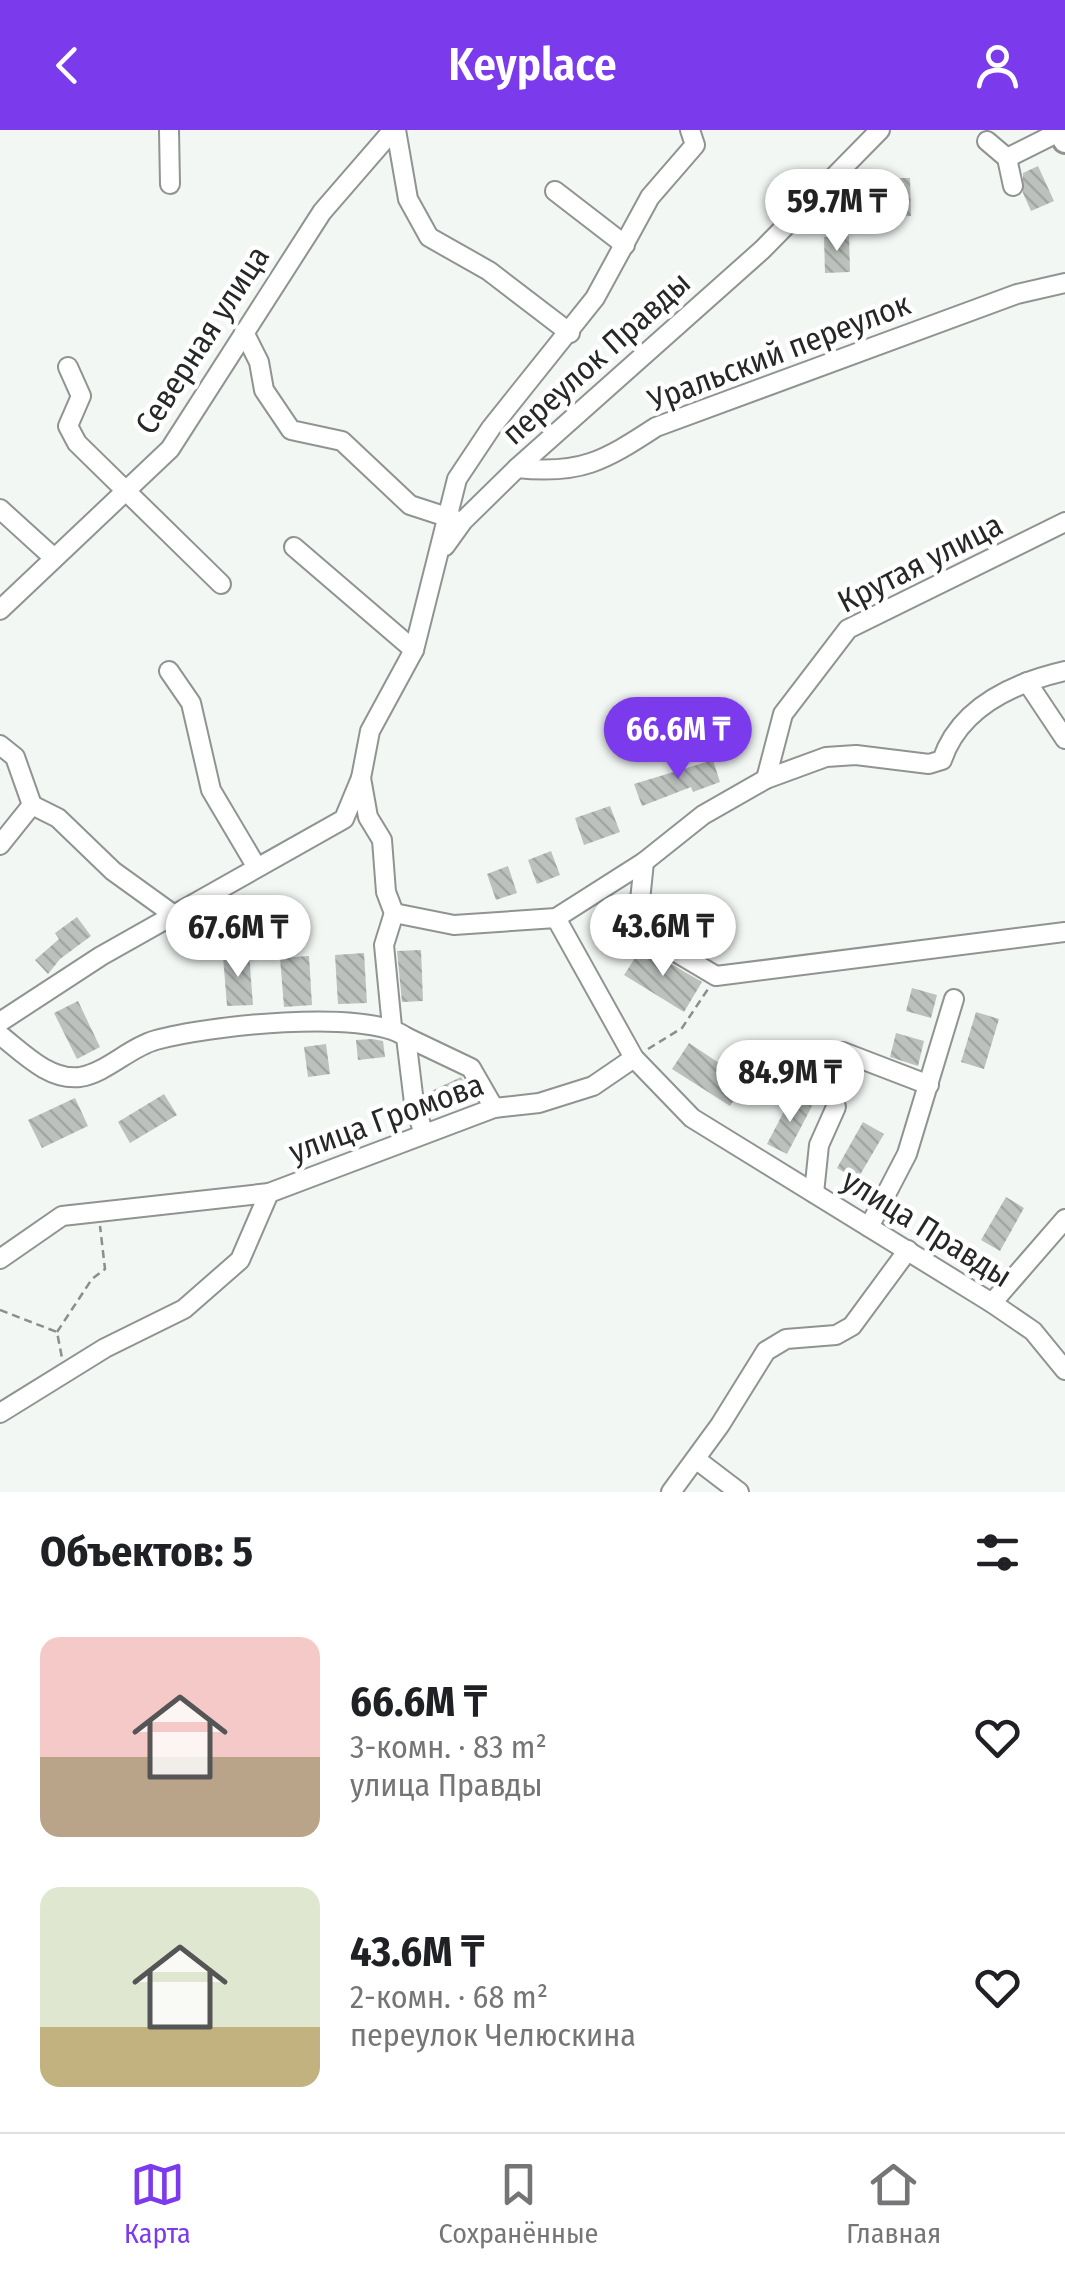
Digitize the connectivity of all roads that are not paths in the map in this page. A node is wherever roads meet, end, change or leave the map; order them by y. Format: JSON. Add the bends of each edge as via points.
{"nodes":[{"id":1,"x":169,"y":130,"type":"edge"},
{"id":2,"x":395,"y":130,"type":"edge"},
{"id":3,"x":690,"y":130,"type":"edge"},
{"id":4,"x":880,"y":130,"type":"edge"},
{"id":5,"x":1061,"y":131,"type":"edge"},
{"id":6,"x":987,"y":141,"type":"dead end"},
{"id":7,"x":1065,"y":141,"type":"edge"},
{"id":8,"x":1007,"y":158,"type":"junction"},
{"id":9,"x":170,"y":184,"type":"dead end"},
{"id":10,"x":1013,"y":186,"type":"dead end"},
{"id":11,"x":555,"y":191,"type":"dead end"},
{"id":12,"x":625,"y":245,"type":"junction"},
{"id":13,"x":1065,"y":282,"type":"edge"},
{"id":14,"x":244,"y":332,"type":"junction"},
{"id":15,"x":570,"y":332,"type":"junction"},
{"id":16,"x":68,"y":367,"type":"dead end"},
{"id":17,"x":517,"y":468,"type":"junction"},
{"id":18,"x":124,"y":492,"type":"junction"},
{"id":19,"x":0,"y":510,"type":"edge"},
{"id":20,"x":454,"y":519,"type":"junction"},
{"id":21,"x":1065,"y":522,"type":"edge"},
{"id":22,"x":294,"y":547,"type":"dead end"},
{"id":23,"x":54,"y":558,"type":"junction"},
{"id":24,"x":220,"y":584,"type":"dead end"},
{"id":25,"x":0,"y":610,"type":"edge"},
{"id":26,"x":414,"y":650,"type":"junction"},
{"id":27,"x":1065,"y":671,"type":"edge"},
{"id":28,"x":169,"y":672,"type":"dead end"},
{"id":29,"x":1027,"y":682,"type":"junction"},
{"id":30,"x":1065,"y":739,"type":"edge"},
{"id":31,"x":0,"y":745,"type":"edge"},
{"id":32,"x":361,"y":778,"type":"junction"},
{"id":33,"x":766,"y":779,"type":"junction"},
{"id":34,"x":32,"y":805,"type":"junction"},
{"id":35,"x":0,"y":845,"type":"edge"},
{"id":36,"x":644,"y":862,"type":"junction"},
{"id":37,"x":256,"y":866,"type":"junction"},
{"id":38,"x":394,"y":913,"type":"junction"},
{"id":39,"x":174,"y":915,"type":"junction"},
{"id":40,"x":556,"y":918,"type":"junction"},
{"id":41,"x":1065,"y":932,"type":"edge"},
{"id":42,"x":954,"y":999,"type":"dead end"},
{"id":43,"x":0,"y":1022,"type":"edge"},
{"id":44,"x":399,"y":1032,"type":"junction"},
{"id":45,"x":0,"y":1035,"type":"edge"},
{"id":46,"x":843,"y":1052,"type":"dead end"},
{"id":47,"x":634,"y":1058,"type":"junction"},
{"id":48,"x":929,"y":1085,"type":"junction"},
{"id":49,"x":494,"y":1108,"type":"junction"},
{"id":50,"x":836,"y":1108,"type":"dead end"},
{"id":51,"x":423,"y":1131,"type":"junction"},
{"id":52,"x":268,"y":1193,"type":"junction"},
{"id":53,"x":814,"y":1193,"type":"junction"},
{"id":54,"x":1065,"y":1219,"type":"edge"},
{"id":55,"x":869,"y":1226,"type":"junction"},
{"id":56,"x":908,"y":1250,"type":"junction"},
{"id":57,"x":0,"y":1259,"type":"edge"},
{"id":58,"x":992,"y":1303,"type":"junction"},
{"id":59,"x":1065,"y":1370,"type":"edge"},
{"id":60,"x":0,"y":1413,"type":"edge"},
{"id":61,"x":697,"y":1460,"type":"junction"},
{"id":62,"x":672,"y":1492,"type":"edge"},
{"id":63,"x":739,"y":1492,"type":"edge"}],
"edges":[{"from":1,"to":9,"type":"street"},
{"from":2,"to":14,"type":"street","name":"Северная улица","via":[[322,212]]},
{"from":2,"to":15,"type":"street","via":[[408,199],[429,237],[490,271]]},
{"from":3,"to":12,"type":"street","via":[[695,145],[650,196]]},
{"from":4,"to":17,"type":"street","name":"переулок Правды","via":[[762,250]]},
{"from":5,"to":7,"type":"main road"},
{"from":5,"to":8,"type":"street"},
{"from":6,"to":8,"type":"street"},
{"from":8,"to":10,"type":"street"},
{"from":11,"to":12,"type":"street"},
{"from":12,"to":15,"type":"street"},
{"from":13,"to":17,"type":"street","name":"Уральский переулок","via":[[707,407],[656,427],[603,461],[560,473]]},
{"from":14,"to":18,"type":"street","name":"Северная улица","via":[[170,449]]},
{"from":14,"to":20,"type":"street","via":[[264,390],[292,430],[342,441],[410,505]]},
{"from":15,"to":20,"type":"street","via":[[456,479]]},
{"from":16,"to":18,"type":"street","via":[[80,396],[68,426]]},
{"from":17,"to":20,"type":"street","name":"переулок Правды"},
{"from":18,"to":23,"type":"street","name":"Северная улица"},
{"from":18,"to":24,"type":"street"},
{"from":19,"to":23,"type":"street"},
{"from":20,"to":26,"type":"street","name":"переулок Правды"},
{"from":21,"to":33,"type":"street","name":"Крутая улица","via":[[848,629],[783,714]]},
{"from":22,"to":26,"type":"street"},
{"from":23,"to":25,"type":"street","name":"Северная улица"},
{"from":26,"to":32,"type":"street","name":"переулок Правды","via":[[370,731]]},
{"from":27,"to":29,"type":"street"},
{"from":28,"to":37,"type":"street","via":[[191,703],[211,790]]},
{"from":29,"to":30,"type":"street"},
{"from":29,"to":33,"type":"street","via":[[983,704],[951,732],[942,760],[826,758]]},
{"from":31,"to":34,"type":"street","via":[[15,757]]},
{"from":32,"to":37,"type":"street","via":[[344,819]]},
{"from":32,"to":38,"type":"street","via":[[368,816],[382,840]]},
{"from":33,"to":36,"type":"street","via":[[703,815]]},
{"from":34,"to":35,"type":"street"},
{"from":34,"to":39,"type":"street","via":[[58,818],[113,871]]},
{"from":36,"to":40,"type":"street"},
{"from":36,"to":41,"type":"street","via":[[636,928],[716,976]]},
{"from":37,"to":39,"type":"street"},
{"from":38,"to":40,"type":"street","via":[[454,924]]},
{"from":38,"to":44,"type":"street","via":[[384,944]]},
{"from":39,"to":43,"type":"street"},
{"from":40,"to":47,"type":"street","name":"улица Правды"},
{"from":42,"to":48,"type":"street"},
{"from":44,"to":45,"type":"street","via":[[330,1022],[222,1027],[153,1040],[80,1077],[43,1069]]},
{"from":44,"to":49,"type":"street","via":[[471,1068]]},
{"from":44,"to":51,"type":"street"},
{"from":46,"to":48,"type":"street"},
{"from":47,"to":49,"type":"street","name":"улица Громова","via":[[593,1086]]},
{"from":47,"to":53,"type":"street","name":"улица Правды","via":[[692,1118]]},
{"from":48,"to":55,"type":"street","via":[[907,1154]]},
{"from":49,"to":51,"type":"street","name":"улица Громова"},
{"from":50,"to":53,"type":"street","via":[[819,1145]]},
{"from":51,"to":52,"type":"street","name":"улица Громова"},
{"from":52,"to":57,"type":"street","name":"улица Громова","via":[[62,1216]]},
{"from":52,"to":60,"type":"street","name":"улица Громова","via":[[240,1260],[184,1309]]},
{"from":53,"to":55,"type":"street","name":"улица Правды"},
{"from":54,"to":58,"type":"street"},
{"from":55,"to":56,"type":"street","name":"улица Правды"},
{"from":56,"to":58,"type":"street","name":"улица Правды"},
{"from":56,"to":61,"type":"street","via":[[852,1326],[836,1335],[786,1339],[766,1351]]},
{"from":58,"to":59,"type":"street","name":"улица Правды","via":[[1033,1331]]},
{"from":61,"to":62,"type":"street"},
{"from":61,"to":63,"type":"street"}]}
